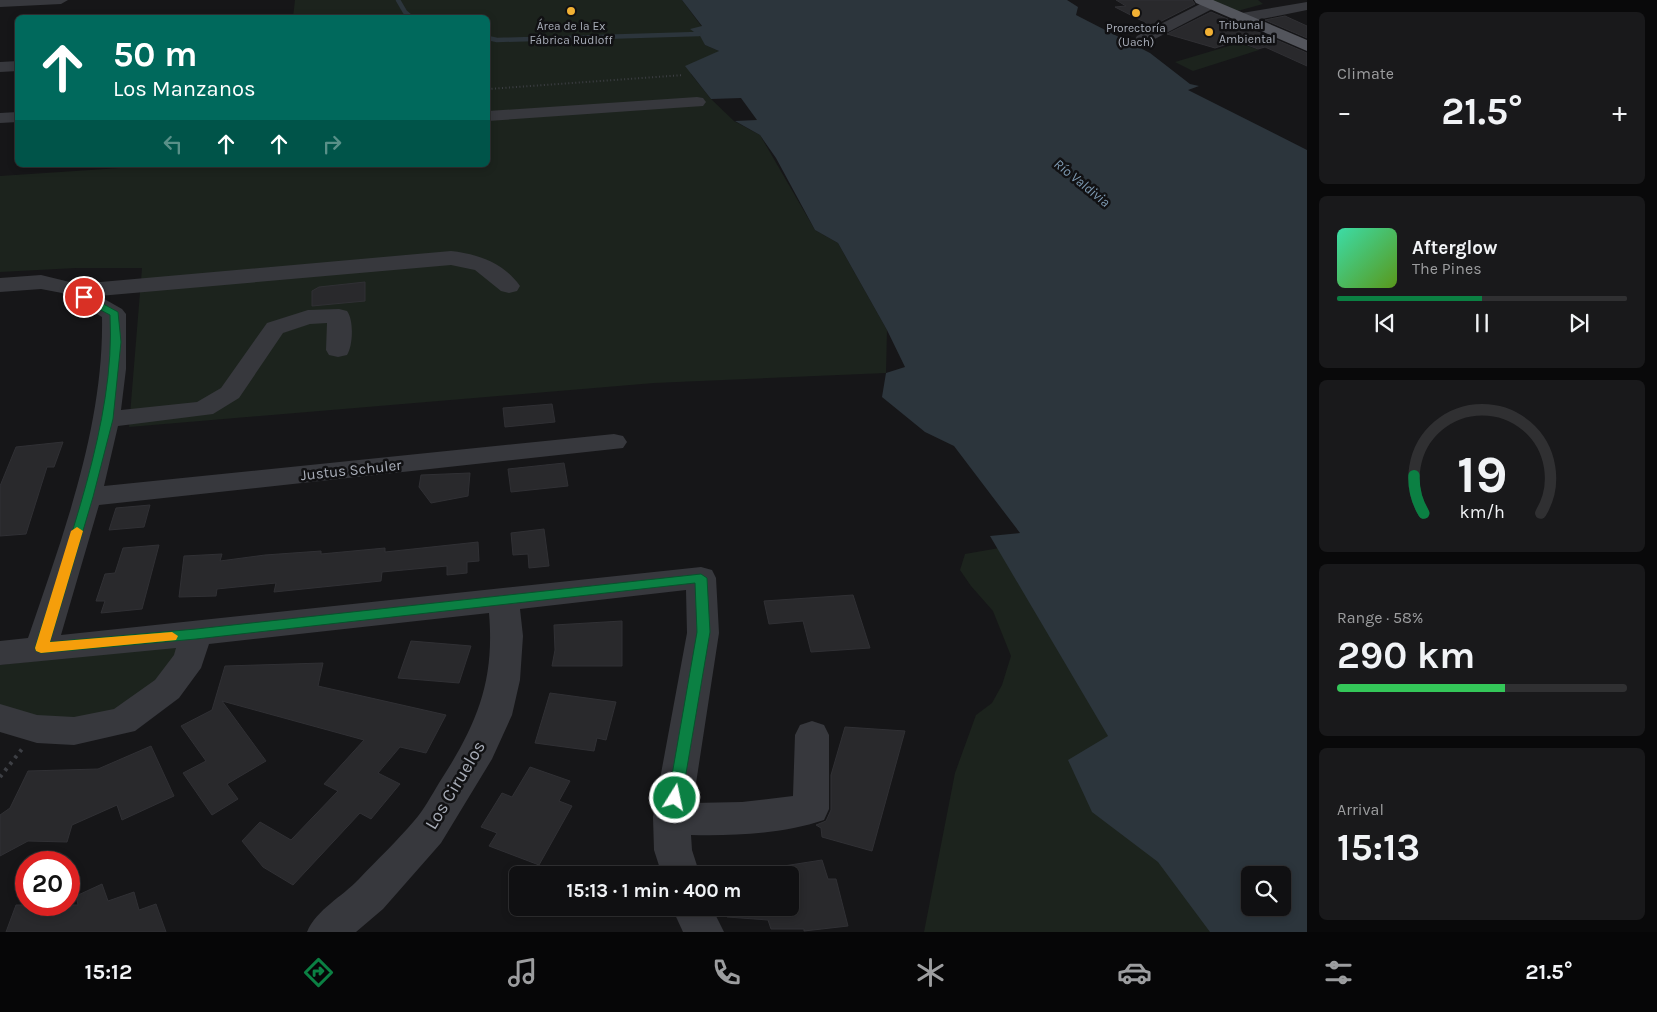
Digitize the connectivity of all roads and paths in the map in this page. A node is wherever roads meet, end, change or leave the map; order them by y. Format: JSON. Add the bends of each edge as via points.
{"nodes":[{"id":1,"x":62,"y":0,"type":"edge"},
{"id":2,"x":1206,"y":2,"type":"edge"},
{"id":3,"x":0,"y":3,"type":"edge"},
{"id":4,"x":1307,"y":6,"type":"edge"},
{"id":5,"x":1290,"y":9,"type":"junction"},
{"id":6,"x":1307,"y":16,"type":"edge"},
{"id":7,"x":1242,"y":18,"type":"junction"},
{"id":8,"x":1143,"y":39,"type":"dead end"},
{"id":9,"x":1307,"y":46,"type":"edge"},
{"id":10,"x":15,"y":66,"type":"edge"},
{"id":11,"x":0,"y":67,"type":"edge"},
{"id":12,"x":682,"y":74,"type":"dead end"},
{"id":13,"x":490,"y":88,"type":"edge"},
{"id":14,"x":696,"y":102,"type":"dead end"},
{"id":15,"x":490,"y":116,"type":"edge"},
{"id":16,"x":15,"y":117,"type":"edge"},
{"id":17,"x":0,"y":118,"type":"edge"},
{"id":18,"x":0,"y":285,"type":"edge"},
{"id":19,"x":509,"y":286,"type":"dead end"},
{"id":20,"x":73,"y":291,"type":"junction"},
{"id":21,"x":338,"y":350,"type":"dead end"},
{"id":22,"x":107,"y":419,"type":"junction"},
{"id":23,"x":614,"y":442,"type":"dead end"},
{"id":24,"x":87,"y":497,"type":"junction"},
{"id":25,"x":503,"y":600,"type":"junction"},
{"id":26,"x":196,"y":634,"type":"junction"},
{"id":27,"x":41,"y":648,"type":"junction"},
{"id":28,"x":0,"y":653,"type":"edge"},
{"id":29,"x":0,"y":718,"type":"edge"},
{"id":30,"x":37,"y":729,"type":"junction"},
{"id":31,"x":812,"y":736,"type":"dead end"},
{"id":32,"x":0,"y":777,"type":"edge"},
{"id":33,"x":672,"y":817,"type":"junction"},
{"id":34,"x":678,"y":866,"type":"edge"},
{"id":35,"x":696,"y":916,"type":"edge"},
{"id":36,"x":327,"y":932,"type":"edge"},
{"id":37,"x":704,"y":932,"type":"edge"}],
"edges":[{"from":1,"to":3,"type":"street"},
{"from":2,"to":7,"type":"main road"},
{"from":2,"to":8,"type":"street"},
{"from":4,"to":5,"type":"street"},
{"from":5,"to":6,"type":"street"},
{"from":5,"to":7,"type":"street"},
{"from":7,"to":9,"type":"main road"},
{"from":10,"to":11,"type":"street"},
{"from":12,"to":13,"type":"path"},
{"from":14,"to":15,"type":"street"},
{"from":16,"to":17,"type":"street"},
{"from":18,"to":20,"type":"street","via":[[41,282]]},
{"from":19,"to":20,"type":"street","via":[[496,272],[483,265],[451,258]]},
{"from":20,"to":22,"type":"street","via":[[114,314],[116,342]]},
{"from":21,"to":22,"type":"street","via":[[339,316],[308,317],[275,328],[230,393],[204,409]]},
{"from":22,"to":24,"type":"street"},
{"from":23,"to":24,"type":"street","name":"Justus Schuler"},
{"from":24,"to":27,"type":"street"},
{"from":25,"to":26,"type":"street"},
{"from":25,"to":33,"type":"street","via":[[701,578],[703,632]]},
{"from":25,"to":36,"type":"street","name":"Los Ciruelos","via":[[507,636],[503,680],[495,715],[474,759],[428,832],[369,896]]},
{"from":26,"to":27,"type":"street"},
{"from":26,"to":30,"type":"street","via":[[189,659],[167,689],[123,721],[74,731]]},
{"from":27,"to":28,"type":"street"},
{"from":29,"to":30,"type":"street"},
{"from":30,"to":32,"type":"path"},
{"from":31,"to":33,"type":"street","via":[[811,809],[741,819]]},
{"from":33,"to":34,"type":"street","via":[[673,850]]},
{"from":35,"to":37,"type":"street"}]}
